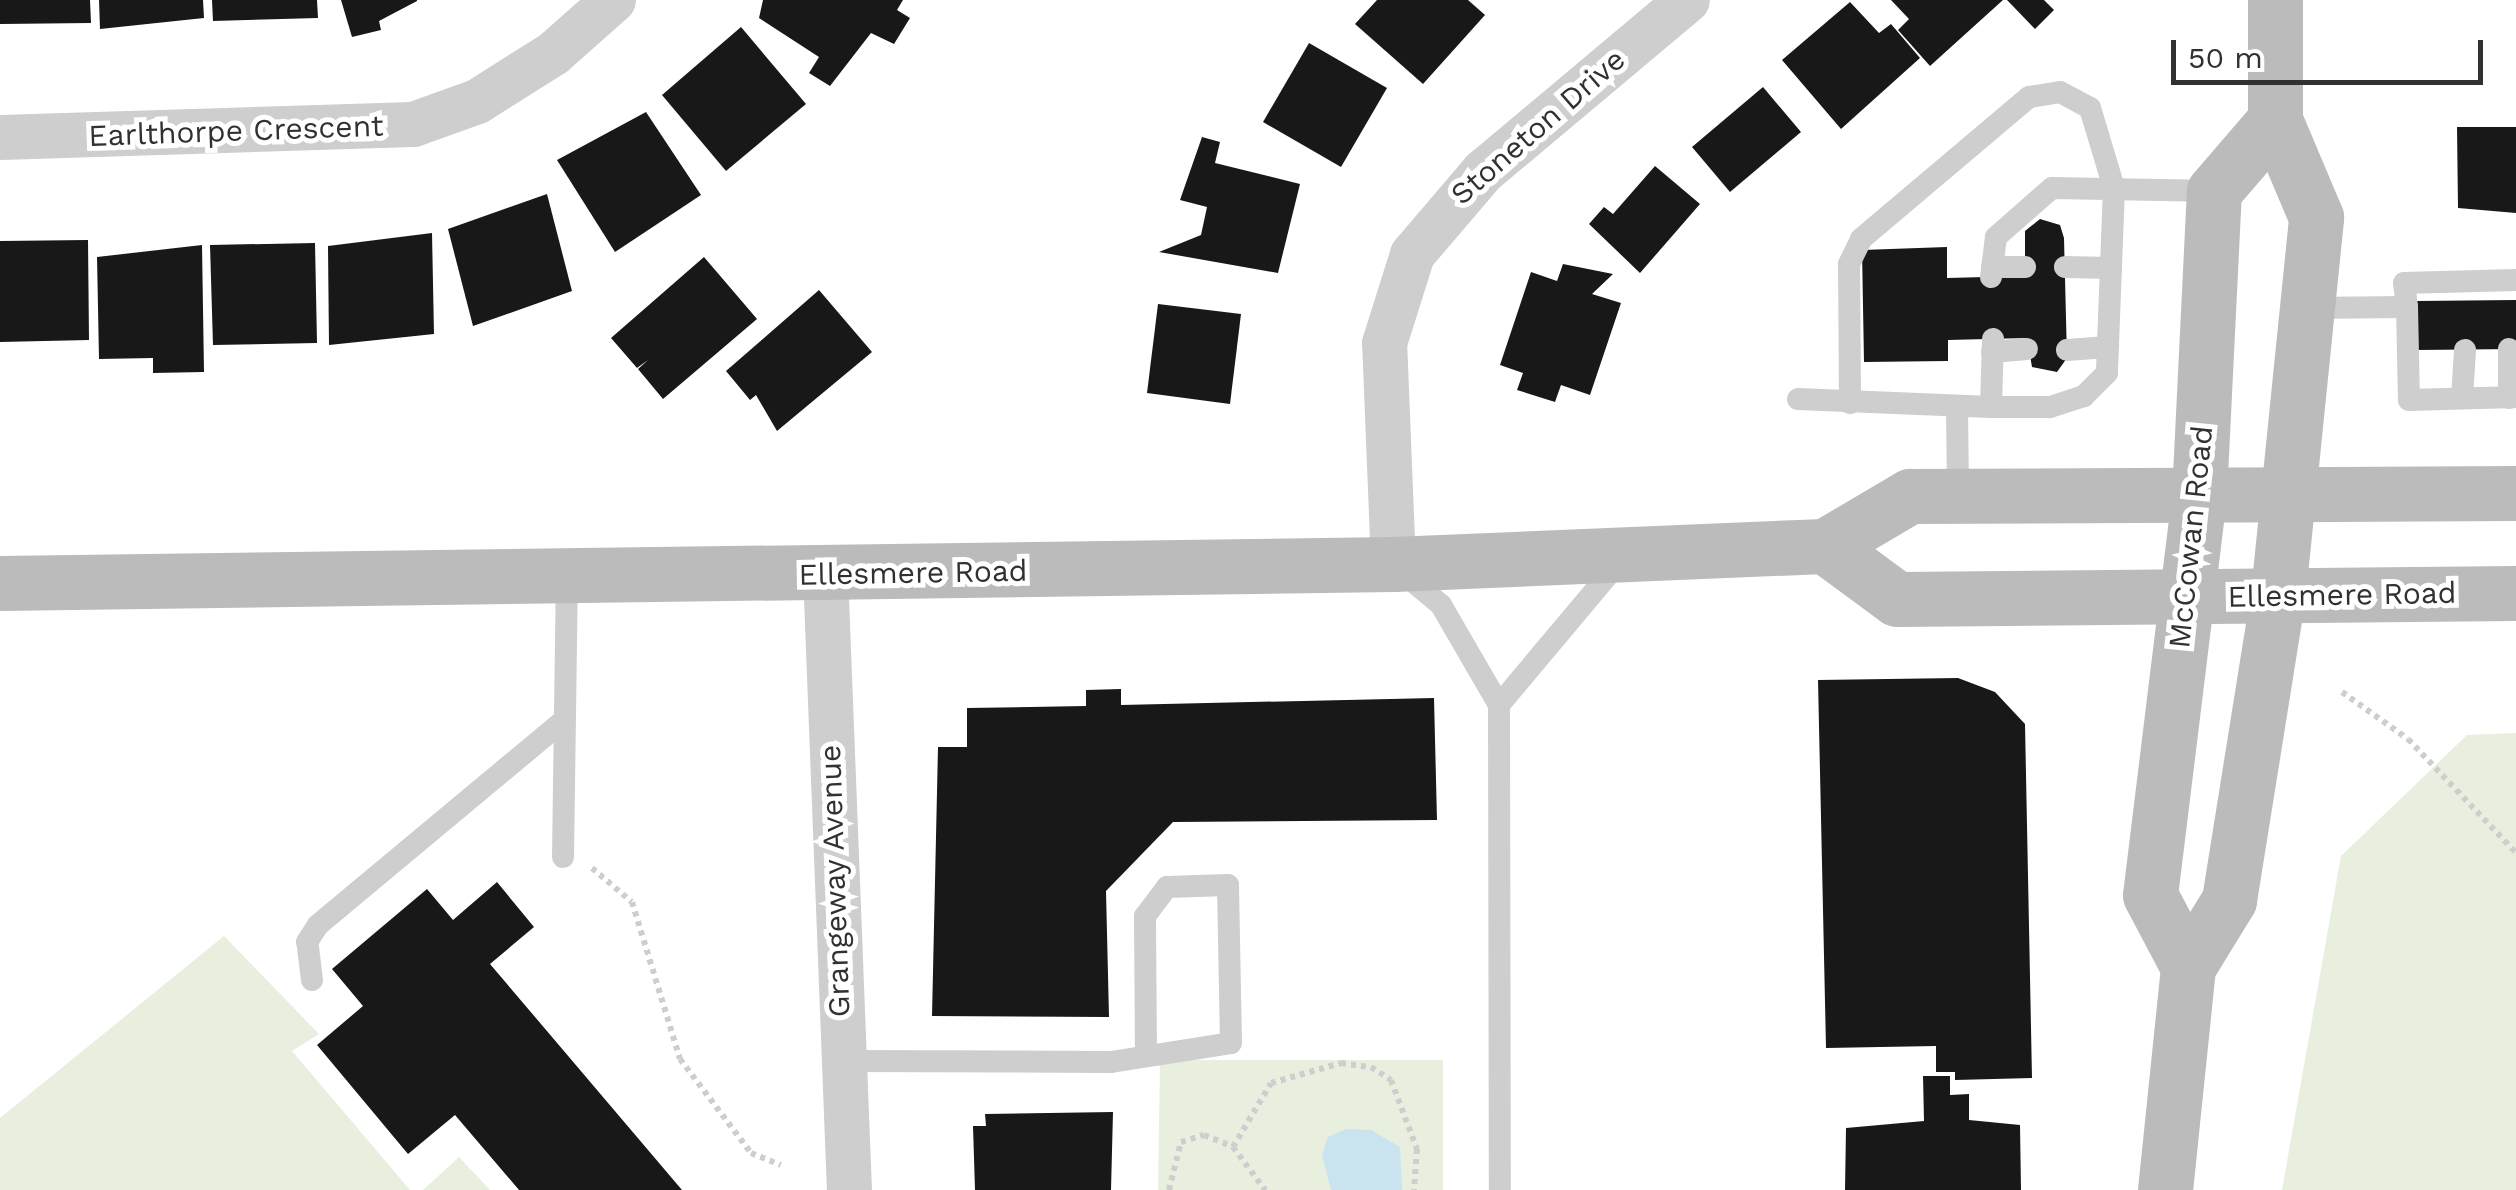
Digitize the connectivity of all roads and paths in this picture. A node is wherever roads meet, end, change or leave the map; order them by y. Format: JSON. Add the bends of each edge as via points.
{"nodes":[{"id":1,"x":614,"y":0,"type":"edge"},
{"id":2,"x":1687,"y":0,"type":"edge"},
{"id":3,"x":2275,"y":0,"type":"edge"},
{"id":4,"x":2274,"y":120,"type":"junction"},
{"id":5,"x":0,"y":137,"type":"edge"},
{"id":6,"x":2114,"y":188,"type":"junction"},
{"id":7,"x":2214,"y":191,"type":"junction"},
{"id":8,"x":2025,"y":267,"type":"dead end"},
{"id":9,"x":2065,"y":267,"type":"dead end"},
{"id":10,"x":2111,"y":268,"type":"junction"},
{"id":11,"x":2512,"y":287,"type":"edge"},
{"id":12,"x":2407,"y":307,"type":"junction"},
{"id":13,"x":2307,"y":308,"type":"junction"},
{"id":14,"x":2108,"y":347,"type":"junction"},
{"id":15,"x":2027,"y":349,"type":"dead end"},
{"id":16,"x":2067,"y":350,"type":"dead end"},
{"id":17,"x":2465,"y":350,"type":"dead end"},
{"id":18,"x":2509,"y":350,"type":"dead end"},
{"id":19,"x":2462,"y":398,"type":"junction"},
{"id":20,"x":2513,"y":398,"type":"edge"},
{"id":21,"x":1798,"y":399,"type":"dead end"},
{"id":22,"x":1850,"y":403,"type":"junction"},
{"id":23,"x":1991,"y":407,"type":"junction"},
{"id":24,"x":1956,"y":408,"type":"junction"},
{"id":25,"x":2516,"y":492,"type":"edge"},
{"id":26,"x":2290,"y":493,"type":"junction"},
{"id":27,"x":1958,"y":496,"type":"junction"},
{"id":28,"x":2199,"y":496,"type":"junction"},
{"id":29,"x":1826,"y":546,"type":"junction"},
{"id":30,"x":1627,"y":554,"type":"junction"},
{"id":31,"x":1392,"y":564,"type":"junction"},
{"id":32,"x":825,"y":572,"type":"junction"},
{"id":33,"x":568,"y":578,"type":"junction"},
{"id":34,"x":0,"y":584,"type":"edge"},
{"id":35,"x":2516,"y":593,"type":"edge"},
{"id":36,"x":2278,"y":594,"type":"junction"},
{"id":37,"x":2187,"y":599,"type":"junction"},
{"id":38,"x":2342,"y":692,"type":"dead end"},
{"id":39,"x":1499,"y":705,"type":"junction"},
{"id":40,"x":562,"y":722,"type":"junction"},
{"id":41,"x":2516,"y":852,"type":"edge"},
{"id":42,"x":563,"y":856,"type":"joint"},
{"id":43,"x":2188,"y":967,"type":"junction"},
{"id":44,"x":312,"y":980,"type":"dead end"},
{"id":45,"x":1146,"y":1050,"type":"junction"},
{"id":46,"x":842,"y":1061,"type":"junction"},
{"id":47,"x":1233,"y":1146,"type":"junction"},
{"id":48,"x":780,"y":1165,"type":"dead end"},
{"id":49,"x":849,"y":1190,"type":"edge"},
{"id":50,"x":1169,"y":1190,"type":"edge"},
{"id":51,"x":1265,"y":1190,"type":"edge"},
{"id":52,"x":1414,"y":1190,"type":"edge"},
{"id":53,"x":1500,"y":1190,"type":"edge"},
{"id":54,"x":2165,"y":1190,"type":"edge"}],
"edges":[{"from":1,"to":5,"type":"street","name":"Earlthorpe Crescent","via":[[492,91],[413,124]]},
{"from":2,"to":31,"type":"street","name":"Stoneton Drive","via":[[1483,171],[1412,254],[1384,343]]},
{"from":3,"to":4,"type":"main road"},
{"from":4,"to":7,"type":"main road"},
{"from":4,"to":13,"type":"main road","via":[[2316,217]]},
{"from":6,"to":7,"type":"lane"},
{"from":6,"to":8,"type":"lane","via":[[2039,197],[1996,238],[1992,272]]},
{"from":6,"to":10,"type":"lane"},
{"from":6,"to":22,"type":"lane","via":[[2090,108],[2060,92],[2028,97],[1953,156],[1861,239],[1849,264]]},
{"from":7,"to":28,"type":"main road","name":"McCowan Road"},
{"from":9,"to":10,"type":"lane"},
{"from":10,"to":14,"type":"lane"},
{"from":11,"to":12,"type":"lane","via":[[2466,291],[2404,283]]},
{"from":12,"to":13,"type":"lane"},
{"from":12,"to":19,"type":"lane","via":[[2409,400]]},
{"from":13,"to":26,"type":"main road"},
{"from":14,"to":16,"type":"lane"},
{"from":14,"to":23,"type":"lane","via":[[2107,373],[2084,396],[2050,407]]},
{"from":15,"to":23,"type":"lane","via":[[1993,346]]},
{"from":17,"to":19,"type":"lane"},
{"from":18,"to":20,"type":"lane"},
{"from":19,"to":20,"type":"lane"},
{"from":21,"to":22,"type":"lane"},
{"from":22,"to":24,"type":"lane"},
{"from":23,"to":24,"type":"lane"},
{"from":24,"to":27,"type":"lane"},
{"from":25,"to":26,"type":"main road","name":"Ellesmere Road"},
{"from":26,"to":28,"type":"main road","name":"Ellesmere Road"},
{"from":26,"to":36,"type":"main road"},
{"from":27,"to":28,"type":"main road","name":"Ellesmere Road"},
{"from":27,"to":29,"type":"main road","name":"Ellesmere Road","via":[[1910,496]]},
{"from":28,"to":37,"type":"main road","name":"McCowan Road"},
{"from":29,"to":30,"type":"main road","name":"Ellesmere Road"},
{"from":29,"to":37,"type":"main road","name":"Ellesmere Road","via":[[1897,599]]},
{"from":30,"to":31,"type":"main road","name":"Ellesmere Road"},
{"from":30,"to":39,"type":"lane"},
{"from":31,"to":32,"type":"main road","name":"Ellesmere Road"},
{"from":31,"to":39,"type":"lane","via":[[1441,605]]},
{"from":32,"to":33,"type":"main road","name":"Ellesmere Road"},
{"from":32,"to":46,"type":"street","name":"Grangeway Avenue"},
{"from":33,"to":34,"type":"main road","name":"Ellesmere Road"},
{"from":33,"to":40,"type":"lane"},
{"from":35,"to":36,"type":"main road","name":"Ellesmere Road"},
{"from":36,"to":37,"type":"main road","name":"Ellesmere Road"},
{"from":36,"to":43,"type":"main road","via":[[2229,900]]},
{"from":37,"to":43,"type":"main road","name":"McCowan Road","via":[[2150,895]]},
{"from":38,"to":41,"type":"path","via":[[2408,740]]},
{"from":39,"to":53,"type":"lane"},
{"from":40,"to":42,"type":"lane"},
{"from":40,"to":44,"type":"lane","via":[[318,924],[307,942]]},
{"from":42,"to":48,"type":"path","via":[[595,869],[632,902],[680,1058],[751,1153]]},
{"from":43,"to":54,"type":"main road"},
{"from":45,"to":45,"type":"lane","via":[[1231,1043],[1228,885],[1167,886],[1145,916]]},
{"from":45,"to":46,"type":"lane","via":[[1112,1062]]},
{"from":46,"to":49,"type":"street","name":"Grangeway Avenue"},
{"from":47,"to":50,"type":"path","via":[[1204,1135],[1182,1142]]},
{"from":47,"to":51,"type":"path"},
{"from":47,"to":52,"type":"path","via":[[1271,1082],[1341,1063],[1372,1067],[1391,1080],[1417,1149]]}]}
